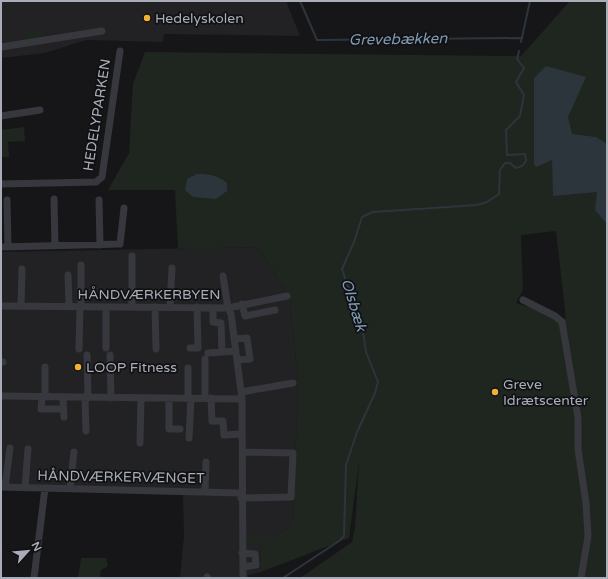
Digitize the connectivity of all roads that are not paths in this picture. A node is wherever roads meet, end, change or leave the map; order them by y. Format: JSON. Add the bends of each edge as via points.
{"nodes":[{"id":1,"x":102,"y":31,"type":"dead end"},
{"id":2,"x":1,"y":47,"type":"edge"},
{"id":3,"x":120,"y":51,"type":"dead end"},
{"id":4,"x":40,"y":110,"type":"dead end"},
{"id":5,"x":1,"y":116,"type":"edge"},
{"id":6,"x":1,"y":184,"type":"edge"},
{"id":7,"x":54,"y":199,"type":"dead end"},
{"id":8,"x":7,"y":200,"type":"dead end"},
{"id":9,"x":99,"y":200,"type":"dead end"},
{"id":10,"x":124,"y":208,"type":"dead end"},
{"id":11,"x":100,"y":245,"type":"junction"},
{"id":12,"x":55,"y":246,"type":"junction"},
{"id":13,"x":5,"y":247,"type":"edge"},
{"id":14,"x":132,"y":256,"type":"dead end"},
{"id":15,"x":82,"y":265,"type":"dead end"},
{"id":16,"x":172,"y":268,"type":"dead end"},
{"id":17,"x":22,"y":269,"type":"dead end"},
{"id":18,"x":68,"y":276,"type":"dead end"},
{"id":19,"x":223,"y":276,"type":"dead end"},
{"id":20,"x":287,"y":296,"type":"dead end"},
{"id":21,"x":524,"y":300,"type":"dead end"},
{"id":22,"x":242,"y":304,"type":"junction"},
{"id":23,"x":1,"y":306,"type":"edge"},
{"id":24,"x":22,"y":306,"type":"junction"},
{"id":25,"x":69,"y":306,"type":"junction"},
{"id":26,"x":81,"y":306,"type":"junction"},
{"id":27,"x":106,"y":307,"type":"junction"},
{"id":28,"x":132,"y":307,"type":"junction"},
{"id":29,"x":155,"y":307,"type":"junction"},
{"id":30,"x":170,"y":307,"type":"junction"},
{"id":31,"x":197,"y":307,"type":"junction"},
{"id":32,"x":213,"y":308,"type":"junction"},
{"id":33,"x":228,"y":308,"type":"junction"},
{"id":34,"x":275,"y":310,"type":"dead end"},
{"id":35,"x":234,"y":339,"type":"junction"},
{"id":36,"x":106,"y":348,"type":"dead end"},
{"id":37,"x":156,"y":348,"type":"dead end"},
{"id":38,"x":190,"y":348,"type":"dead end"},
{"id":39,"x":79,"y":349,"type":"dead end"},
{"id":40,"x":236,"y":351,"type":"junction"},
{"id":41,"x":222,"y":352,"type":"junction"},
{"id":42,"x":87,"y":355,"type":"dead end"},
{"id":43,"x":110,"y":355,"type":"dead end"},
{"id":44,"x":237,"y":360,"type":"junction"},
{"id":45,"x":45,"y":367,"type":"dead end"},
{"id":46,"x":188,"y":368,"type":"dead end"},
{"id":47,"x":293,"y":383,"type":"dead end"},
{"id":48,"x":242,"y":395,"type":"junction"},
{"id":49,"x":1,"y":396,"type":"edge"},
{"id":50,"x":43,"y":397,"type":"junction"},
{"id":51,"x":63,"y":398,"type":"junction"},
{"id":52,"x":87,"y":398,"type":"junction"},
{"id":53,"x":111,"y":398,"type":"junction"},
{"id":54,"x":141,"y":398,"type":"junction"},
{"id":55,"x":169,"y":398,"type":"junction"},
{"id":56,"x":189,"y":398,"type":"junction"},
{"id":57,"x":208,"y":398,"type":"junction"},
{"id":58,"x":63,"y":409,"type":"junction"},
{"id":59,"x":64,"y":417,"type":"dead end"},
{"id":60,"x":180,"y":429,"type":"dead end"},
{"id":61,"x":86,"y":430,"type":"dead end"},
{"id":62,"x":242,"y":434,"type":"junction"},
{"id":63,"x":189,"y":438,"type":"dead end"},
{"id":64,"x":140,"y":443,"type":"dead end"},
{"id":65,"x":10,"y":448,"type":"dead end"},
{"id":66,"x":28,"y":449,"type":"dead end"},
{"id":67,"x":74,"y":452,"type":"dead end"},
{"id":68,"x":242,"y":452,"type":"junction"},
{"id":69,"x":206,"y":462,"type":"dead end"},
{"id":70,"x":3,"y":487,"type":"edge"},
{"id":71,"x":25,"y":488,"type":"junction"},
{"id":72,"x":46,"y":488,"type":"junction"},
{"id":73,"x":70,"y":488,"type":"junction"},
{"id":74,"x":205,"y":492,"type":"junction"},
{"id":75,"x":241,"y":495,"type":"junction"},
{"id":76,"x":242,"y":553,"type":"junction"},
{"id":77,"x":242,"y":567,"type":"junction"},
{"id":78,"x":34,"y":578,"type":"edge"},
{"id":79,"x":243,"y":578,"type":"edge"},
{"id":80,"x":581,"y":578,"type":"edge"}],
"edges":[{"from":1,"to":2,"type":"street"},
{"from":3,"to":6,"type":"street","name":"HEDELYPARKEN","via":[[100,180]]},
{"from":4,"to":5,"type":"street"},
{"from":7,"to":12,"type":"street"},
{"from":8,"to":13,"type":"street"},
{"from":9,"to":11,"type":"street"},
{"from":10,"to":11,"type":"street","via":[[120,244]]},
{"from":11,"to":12,"type":"street"},
{"from":12,"to":13,"type":"street"},
{"from":14,"to":28,"type":"street"},
{"from":15,"to":26,"type":"street"},
{"from":16,"to":30,"type":"street"},
{"from":17,"to":24,"type":"street"},
{"from":18,"to":25,"type":"street"},
{"from":19,"to":33,"type":"street"},
{"from":20,"to":22,"type":"street"},
{"from":21,"to":80,"type":"street","via":[[562,322],[578,418],[578,449],[586,509],[588,536]]},
{"from":22,"to":33,"type":"street"},
{"from":22,"to":34,"type":"street","via":[[245,316]]},
{"from":23,"to":24,"type":"street","name":"HÅNDVÆRKERBYEN"},
{"from":24,"to":25,"type":"street","name":"HÅNDVÆRKERBYEN"},
{"from":25,"to":26,"type":"street","name":"HÅNDVÆRKERBYEN"},
{"from":26,"to":27,"type":"street","name":"HÅNDVÆRKERBYEN"},
{"from":26,"to":39,"type":"street"},
{"from":27,"to":28,"type":"street","name":"HÅNDVÆRKERBYEN"},
{"from":27,"to":36,"type":"street"},
{"from":28,"to":29,"type":"street","name":"HÅNDVÆRKERBYEN"},
{"from":29,"to":30,"type":"street","name":"HÅNDVÆRKERBYEN"},
{"from":29,"to":37,"type":"street"},
{"from":30,"to":31,"type":"street","name":"HÅNDVÆRKERBYEN"},
{"from":31,"to":32,"type":"street","name":"HÅNDVÆRKERBYEN"},
{"from":31,"to":38,"type":"street","via":[[198,348]]},
{"from":32,"to":33,"type":"street","name":"HÅNDVÆRKERBYEN"},
{"from":32,"to":41,"type":"street","via":[[214,322],[221,323]]},
{"from":33,"to":35,"type":"street","name":"HÅNDVÆRKERBYEN"},
{"from":35,"to":40,"type":"street","name":"HÅNDVÆRKERBYEN"},
{"from":35,"to":44,"type":"street","via":[[247,338],[250,359]]},
{"from":40,"to":41,"type":"street"},
{"from":40,"to":44,"type":"street","name":"HÅNDVÆRKERBYEN"},
{"from":41,"to":57,"type":"street","via":[[207,356]]},
{"from":42,"to":52,"type":"street"},
{"from":43,"to":53,"type":"street"},
{"from":44,"to":48,"type":"street","name":"HÅNDVÆRKERBYEN"},
{"from":45,"to":50,"type":"street"},
{"from":46,"to":56,"type":"street"},
{"from":47,"to":48,"type":"street"},
{"from":48,"to":57,"type":"street"},
{"from":48,"to":62,"type":"street","name":"HÅNDVÆRKERBYEN"},
{"from":49,"to":50,"type":"street"},
{"from":50,"to":51,"type":"street"},
{"from":50,"to":58,"type":"street","via":[[41,409]]},
{"from":51,"to":52,"type":"street"},
{"from":51,"to":58,"type":"street"},
{"from":52,"to":53,"type":"street"},
{"from":52,"to":61,"type":"street"},
{"from":53,"to":54,"type":"street"},
{"from":54,"to":55,"type":"street"},
{"from":54,"to":64,"type":"street"},
{"from":55,"to":56,"type":"street"},
{"from":55,"to":60,"type":"street","via":[[169,429]]},
{"from":56,"to":57,"type":"street"},
{"from":56,"to":63,"type":"street"},
{"from":57,"to":62,"type":"street","via":[[212,421],[223,421],[224,435]]},
{"from":58,"to":59,"type":"street"},
{"from":62,"to":68,"type":"street","name":"HÅNDVÆRKERBYEN"},
{"from":65,"to":70,"type":"street"},
{"from":66,"to":71,"type":"street"},
{"from":67,"to":73,"type":"street"},
{"from":68,"to":75,"type":"street","name":"HÅNDVÆRKERBYEN"},
{"from":68,"to":75,"type":"street","name":"HÅNDVÆRKERVÆNGET","via":[[293,453],[291,497]]},
{"from":69,"to":74,"type":"street"},
{"from":70,"to":71,"type":"street","name":"HÅNDVÆRKERVÆNGET"},
{"from":71,"to":72,"type":"street","name":"HÅNDVÆRKERVÆNGET"},
{"from":72,"to":73,"type":"street","name":"HÅNDVÆRKERVÆNGET"},
{"from":72,"to":78,"type":"street"},
{"from":73,"to":74,"type":"street","name":"HÅNDVÆRKERVÆNGET"},
{"from":74,"to":75,"type":"street","name":"HÅNDVÆRKERVÆNGET"},
{"from":75,"to":76,"type":"street","name":"HÅNDVÆRKERBYEN"},
{"from":76,"to":77,"type":"street","name":"HÅNDVÆRKERBYEN"},
{"from":76,"to":77,"type":"street","via":[[255,554],[256,565]]},
{"from":77,"to":79,"type":"street","name":"HÅNDVÆRKERBYEN"}]}
